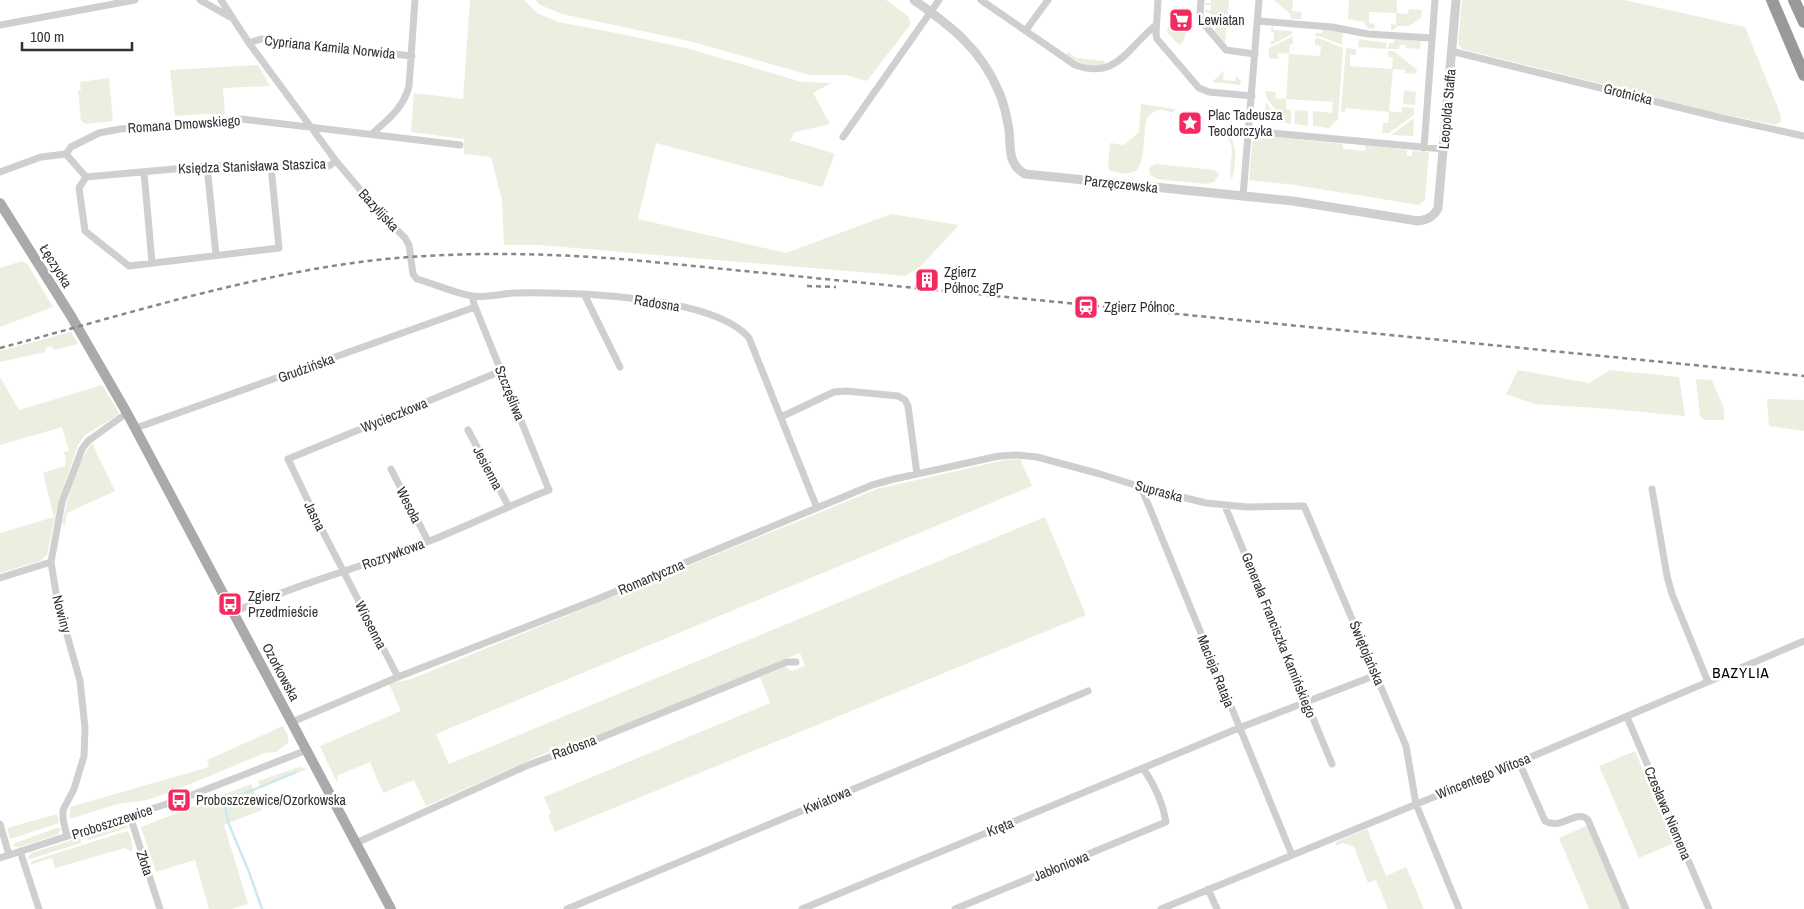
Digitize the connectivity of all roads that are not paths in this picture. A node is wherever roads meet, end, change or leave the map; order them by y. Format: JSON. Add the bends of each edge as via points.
{"nodes":[{"id":1,"x":134,"y":0,"type":"edge"},
{"id":2,"x":200,"y":0,"type":"edge"},
{"id":3,"x":221,"y":0,"type":"edge"},
{"id":4,"x":416,"y":0,"type":"edge"},
{"id":5,"x":914,"y":0,"type":"edge"},
{"id":6,"x":940,"y":0,"type":"edge"},
{"id":7,"x":981,"y":0,"type":"edge"},
{"id":8,"x":1048,"y":0,"type":"edge"},
{"id":9,"x":1158,"y":0,"type":"edge"},
{"id":10,"x":1201,"y":0,"type":"edge"},
{"id":11,"x":1259,"y":0,"type":"edge"},
{"id":12,"x":1434,"y":0,"type":"edge"},
{"id":13,"x":1456,"y":0,"type":"edge"},
{"id":14,"x":1772,"y":0,"type":"edge"},
{"id":15,"x":1794,"y":0,"type":"edge"},
{"id":16,"x":931,"y":12,"type":"junction"},
{"id":17,"x":232,"y":18,"type":"junction"},
{"id":18,"x":1258,"y":21,"type":"junction"},
{"id":19,"x":1804,"y":22,"type":"edge"},
{"id":20,"x":0,"y":25,"type":"edge"},
{"id":21,"x":1156,"y":26,"type":"junction"},
{"id":22,"x":1026,"y":30,"type":"junction"},
{"id":23,"x":1432,"y":38,"type":"junction"},
{"id":24,"x":249,"y":43,"type":"junction"},
{"id":25,"x":1451,"y":51,"type":"junction"},
{"id":26,"x":1255,"y":54,"type":"junction"},
{"id":27,"x":412,"y":56,"type":"junction"},
{"id":28,"x":1804,"y":75,"type":"edge"},
{"id":29,"x":1252,"y":96,"type":"junction"},
{"id":30,"x":310,"y":126,"type":"junction"},
{"id":31,"x":1250,"y":131,"type":"junction"},
{"id":32,"x":372,"y":134,"type":"junction"},
{"id":33,"x":1804,"y":136,"type":"edge"},
{"id":34,"x":843,"y":137,"type":"dead end"},
{"id":35,"x":460,"y":145,"type":"dead end"},
{"id":36,"x":1424,"y":148,"type":"junction"},
{"id":37,"x":1443,"y":149,"type":"junction"},
{"id":38,"x":66,"y":154,"type":"junction"},
{"id":39,"x":336,"y":161,"type":"junction"},
{"id":40,"x":207,"y":166,"type":"junction"},
{"id":41,"x":271,"y":166,"type":"junction"},
{"id":42,"x":0,"y":172,"type":"edge"},
{"id":43,"x":144,"y":172,"type":"junction"},
{"id":44,"x":86,"y":177,"type":"junction"},
{"id":45,"x":1244,"y":196,"type":"junction"},
{"id":46,"x":0,"y":203,"type":"edge"},
{"id":47,"x":1432,"y":216,"type":"joint"},
{"id":48,"x":216,"y":255,"type":"junction"},
{"id":49,"x":152,"y":263,"type":"junction"},
{"id":50,"x":472,"y":296,"type":"junction"},
{"id":51,"x":585,"y":296,"type":"junction"},
{"id":52,"x":476,"y":307,"type":"junction"},
{"id":53,"x":88,"y":344,"type":"joint"},
{"id":54,"x":620,"y":367,"type":"dead end"},
{"id":55,"x":501,"y":371,"type":"junction"},
{"id":56,"x":128,"y":413,"type":"junction"},
{"id":57,"x":781,"y":417,"type":"junction"},
{"id":58,"x":136,"y":428,"type":"junction"},
{"id":59,"x":468,"y":430,"type":"dead end"},
{"id":60,"x":1017,"y":455,"type":"joint"},
{"id":61,"x":288,"y":459,"type":"joint"},
{"id":62,"x":391,"y":469,"type":"dead end"},
{"id":63,"x":917,"y":474,"type":"junction"},
{"id":64,"x":1141,"y":487,"type":"junction"},
{"id":65,"x":1652,"y":489,"type":"dead end"},
{"id":66,"x":549,"y":490,"type":"joint"},
{"id":67,"x":1225,"y":506,"type":"junction"},
{"id":68,"x":1304,"y":506,"type":"joint"},
{"id":69,"x":509,"y":507,"type":"junction"},
{"id":70,"x":816,"y":508,"type":"junction"},
{"id":71,"x":428,"y":541,"type":"junction"},
{"id":72,"x":51,"y":562,"type":"junction"},
{"id":73,"x":345,"y":572,"type":"junction"},
{"id":74,"x":0,"y":578,"type":"edge"},
{"id":75,"x":234,"y":612,"type":"junction"},
{"id":76,"x":1804,"y":641,"type":"edge"},
{"id":77,"x":796,"y":662,"type":"dead end"},
{"id":78,"x":1376,"y":675,"type":"junction"},
{"id":79,"x":398,"y":677,"type":"junction"},
{"id":80,"x":1708,"y":682,"type":"junction"},
{"id":81,"x":1088,"y":691,"type":"dead end"},
{"id":82,"x":1307,"y":702,"type":"junction"},
{"id":83,"x":1627,"y":717,"type":"junction"},
{"id":84,"x":292,"y":722,"type":"junction"},
{"id":85,"x":1239,"y":728,"type":"junction"},
{"id":86,"x":307,"y":750,"type":"junction"},
{"id":87,"x":1519,"y":762,"type":"junction"},
{"id":88,"x":1332,"y":764,"type":"dead end"},
{"id":89,"x":1142,"y":768,"type":"junction"},
{"id":90,"x":1416,"y":804,"type":"junction"},
{"id":91,"x":130,"y":816,"type":"junction"},
{"id":92,"x":0,"y":824,"type":"edge"},
{"id":93,"x":67,"y":836,"type":"junction"},
{"id":94,"x":356,"y":843,"type":"junction"},
{"id":95,"x":20,"y":851,"type":"junction"},
{"id":96,"x":9,"y":855,"type":"junction"},
{"id":97,"x":1292,"y":855,"type":"junction"},
{"id":98,"x":0,"y":858,"type":"edge"},
{"id":99,"x":1208,"y":888,"type":"junction"},
{"id":100,"x":39,"y":909,"type":"edge"},
{"id":101,"x":160,"y":909,"type":"edge"},
{"id":102,"x":391,"y":909,"type":"edge"},
{"id":103,"x":567,"y":909,"type":"edge"},
{"id":104,"x":802,"y":909,"type":"edge"},
{"id":105,"x":955,"y":909,"type":"edge"},
{"id":106,"x":1161,"y":909,"type":"edge"},
{"id":107,"x":1217,"y":909,"type":"edge"},
{"id":108,"x":1459,"y":909,"type":"edge"},
{"id":109,"x":1626,"y":909,"type":"edge"},
{"id":110,"x":1709,"y":909,"type":"edge"}],
"edges":[{"from":1,"to":20,"type":"street"},
{"from":2,"to":17,"type":"street","name":"Bazylijska"},
{"from":3,"to":17,"type":"street"},
{"from":4,"to":27,"type":"street"},
{"from":5,"to":16,"type":"street","name":"Parzęczewska"},
{"from":6,"to":16,"type":"street"},
{"from":7,"to":22,"type":"street"},
{"from":8,"to":22,"type":"street"},
{"from":9,"to":21,"type":"street"},
{"from":10,"to":26,"type":"street","via":[[1202,22],[1226,50]]},
{"from":11,"to":18,"type":"street"},
{"from":12,"to":23,"type":"street"},
{"from":13,"to":25,"type":"street","name":"Leopolda Staffa"},
{"from":14,"to":28,"type":"highway"},
{"from":15,"to":19,"type":"highway"},
{"from":16,"to":34,"type":"street"},
{"from":16,"to":45,"type":"street","name":"Parzęczewska","via":[[960,35],[988,70],[1006,116],[1012,161],[1020,171],[1034,176]]},
{"from":17,"to":24,"type":"street","name":"Bazylijska"},
{"from":18,"to":23,"type":"street"},
{"from":18,"to":26,"type":"street"},
{"from":21,"to":22,"type":"street","via":[[1116,64],[1097,70],[1076,65]]},
{"from":21,"to":29,"type":"street","via":[[1157,39],[1199,88]]},
{"from":23,"to":36,"type":"street"},
{"from":24,"to":27,"type":"street","name":"Cypriana Kamila Norwida","via":[[262,39]]},
{"from":24,"to":30,"type":"street","name":"Bazylijska"},
{"from":25,"to":33,"type":"street","name":"Grotnicka"},
{"from":25,"to":37,"type":"street","name":"Leopolda Staffa"},
{"from":26,"to":29,"type":"street"},
{"from":27,"to":32,"type":"street","via":[[405,100]]},
{"from":29,"to":31,"type":"street"},
{"from":30,"to":32,"type":"street"},
{"from":30,"to":38,"type":"street","name":"Romana Dmowskiego","via":[[242,119],[120,129],[99,133],[72,147]]},
{"from":30,"to":39,"type":"street","name":"Bazylijska"},
{"from":31,"to":36,"type":"street"},
{"from":31,"to":45,"type":"street"},
{"from":32,"to":35,"type":"street"},
{"from":36,"to":37,"type":"street"},
{"from":37,"to":47,"type":"street","name":"Leopolda Staffa","via":[[1438,208]]},
{"from":38,"to":42,"type":"street","via":[[41,157]]},
{"from":38,"to":44,"type":"street"},
{"from":39,"to":41,"type":"street","name":"Księdza Stanisława Staszica","via":[[329,166]]},
{"from":39,"to":50,"type":"street","name":"Bazylijska","via":[[405,238],[417,279]]},
{"from":40,"to":41,"type":"street","name":"Księdza Stanisława Staszica"},
{"from":40,"to":43,"type":"street","name":"Księdza Stanisława Staszica"},
{"from":40,"to":48,"type":"street"},
{"from":41,"to":48,"type":"street","via":[[279,248]]},
{"from":43,"to":44,"type":"street","name":"Księdza Stanisława Staszica"},
{"from":43,"to":49,"type":"street"},
{"from":44,"to":49,"type":"street","via":[[79,188],[85,231],[129,266]]},
{"from":45,"to":47,"type":"street","name":"Parzęczewska","via":[[1415,221]]},
{"from":46,"to":53,"type":"main road","name":"Łęczycka"},
{"from":48,"to":49,"type":"street"},
{"from":50,"to":51,"type":"street","name":"Radosna"},
{"from":50,"to":52,"type":"street","name":"Szczęśliwa"},
{"from":51,"to":54,"type":"street"},
{"from":51,"to":57,"type":"street","name":"Radosna","via":[[626,298],[697,310],[742,329]]},
{"from":52,"to":55,"type":"street","name":"Szczęśliwa"},
{"from":52,"to":58,"type":"street","name":"Grudzińska"},
{"from":53,"to":56,"type":"main road","name":"Ozorkowska"},
{"from":55,"to":61,"type":"street","name":"Wycieczkowa"},
{"from":55,"to":66,"type":"street","name":"Szczęśliwa"},
{"from":56,"to":58,"type":"main road","name":"Ozorkowska"},
{"from":56,"to":72,"type":"street","name":"Nowiny","via":[[88,441],[82,449],[62,502]]},
{"from":57,"to":63,"type":"street","via":[[834,392],[898,396],[908,406]]},
{"from":57,"to":70,"type":"street","name":"Radosna"},
{"from":58,"to":75,"type":"main road","name":"Ozorkowska"},
{"from":59,"to":69,"type":"street","name":"Jesienna"},
{"from":60,"to":63,"type":"street","name":"Romantyczna"},
{"from":60,"to":64,"type":"street","name":"Supraska"},
{"from":61,"to":73,"type":"street","name":"Jasna"},
{"from":62,"to":71,"type":"street","name":"Wesoła"},
{"from":63,"to":70,"type":"street","name":"Romantyczna","via":[[872,485]]},
{"from":64,"to":67,"type":"street","name":"Supraska"},
{"from":64,"to":85,"type":"street","name":"Macieja Rataja"},
{"from":65,"to":80,"type":"street","via":[[1672,594]]},
{"from":66,"to":69,"type":"street","name":"Rozrywkowa"},
{"from":67,"to":68,"type":"street","name":"Supraska"},
{"from":67,"to":82,"type":"street","name":"Generała Franciszka Kamińskiego"},
{"from":68,"to":78,"type":"street","name":"Świętojańska"},
{"from":69,"to":71,"type":"street","name":"Rozrywkowa"},
{"from":70,"to":79,"type":"street","name":"Romantyczna"},
{"from":71,"to":73,"type":"street","name":"Rozrywkowa"},
{"from":72,"to":74,"type":"street"},
{"from":72,"to":93,"type":"street","name":"Nowiny","via":[[57,599],[80,681],[85,728],[84,756],[64,810]]},
{"from":73,"to":75,"type":"street","name":"Rozrywkowa","via":[[270,596]]},
{"from":73,"to":79,"type":"street","name":"Wiosenna"},
{"from":75,"to":84,"type":"main road","name":"Ozorkowska"},
{"from":76,"to":80,"type":"street","name":"Wincentego Witosa"},
{"from":77,"to":94,"type":"street","name":"Radosna","via":[[787,662],[555,754]]},
{"from":78,"to":82,"type":"street","name":"Kręta"},
{"from":78,"to":90,"type":"street","name":"Świętojańska","via":[[1406,746]]},
{"from":79,"to":84,"type":"street","name":"Romantyczna"},
{"from":80,"to":83,"type":"street","name":"Wincentego Witosa"},
{"from":81,"to":103,"type":"street","name":"Kwiatowa"},
{"from":82,"to":85,"type":"street","name":"Kręta"},
{"from":82,"to":88,"type":"street","name":"Generała Franciszka Kamińskiego"},
{"from":83,"to":87,"type":"street","name":"Wincentego Witosa"},
{"from":83,"to":110,"type":"street","name":"Czesława Niemena"},
{"from":84,"to":86,"type":"main road","name":"Ozorkowska"},
{"from":85,"to":89,"type":"street","name":"Kręta"},
{"from":85,"to":97,"type":"street","name":"Macieja Rataja"},
{"from":86,"to":91,"type":"street","name":"Proboszczewice"},
{"from":86,"to":94,"type":"main road","name":"Ozorkowska"},
{"from":87,"to":90,"type":"street","name":"Wincentego Witosa"},
{"from":87,"to":109,"type":"street","via":[[1542,817],[1548,823],[1560,824],[1585,816]]},
{"from":89,"to":104,"type":"street","name":"Kręta"},
{"from":89,"to":105,"type":"street","name":"Jabłoniowa","via":[[1152,783],[1166,822]]},
{"from":90,"to":97,"type":"street","name":"Wincentego Witosa"},
{"from":90,"to":108,"type":"street","name":"Świętojańska"},
{"from":91,"to":93,"type":"street","name":"Proboszczewice"},
{"from":91,"to":101,"type":"street","name":"Złota"},
{"from":92,"to":96,"type":"street"},
{"from":93,"to":95,"type":"street","name":"Proboszczewice"},
{"from":94,"to":102,"type":"main road","name":"Ozorkowska"},
{"from":95,"to":96,"type":"street","name":"Proboszczewice"},
{"from":95,"to":100,"type":"street"},
{"from":96,"to":98,"type":"street","name":"Proboszczewice"},
{"from":97,"to":99,"type":"street","name":"Wincentego Witosa"},
{"from":99,"to":106,"type":"street","name":"Wincentego Witosa"},
{"from":99,"to":107,"type":"street"}]}
